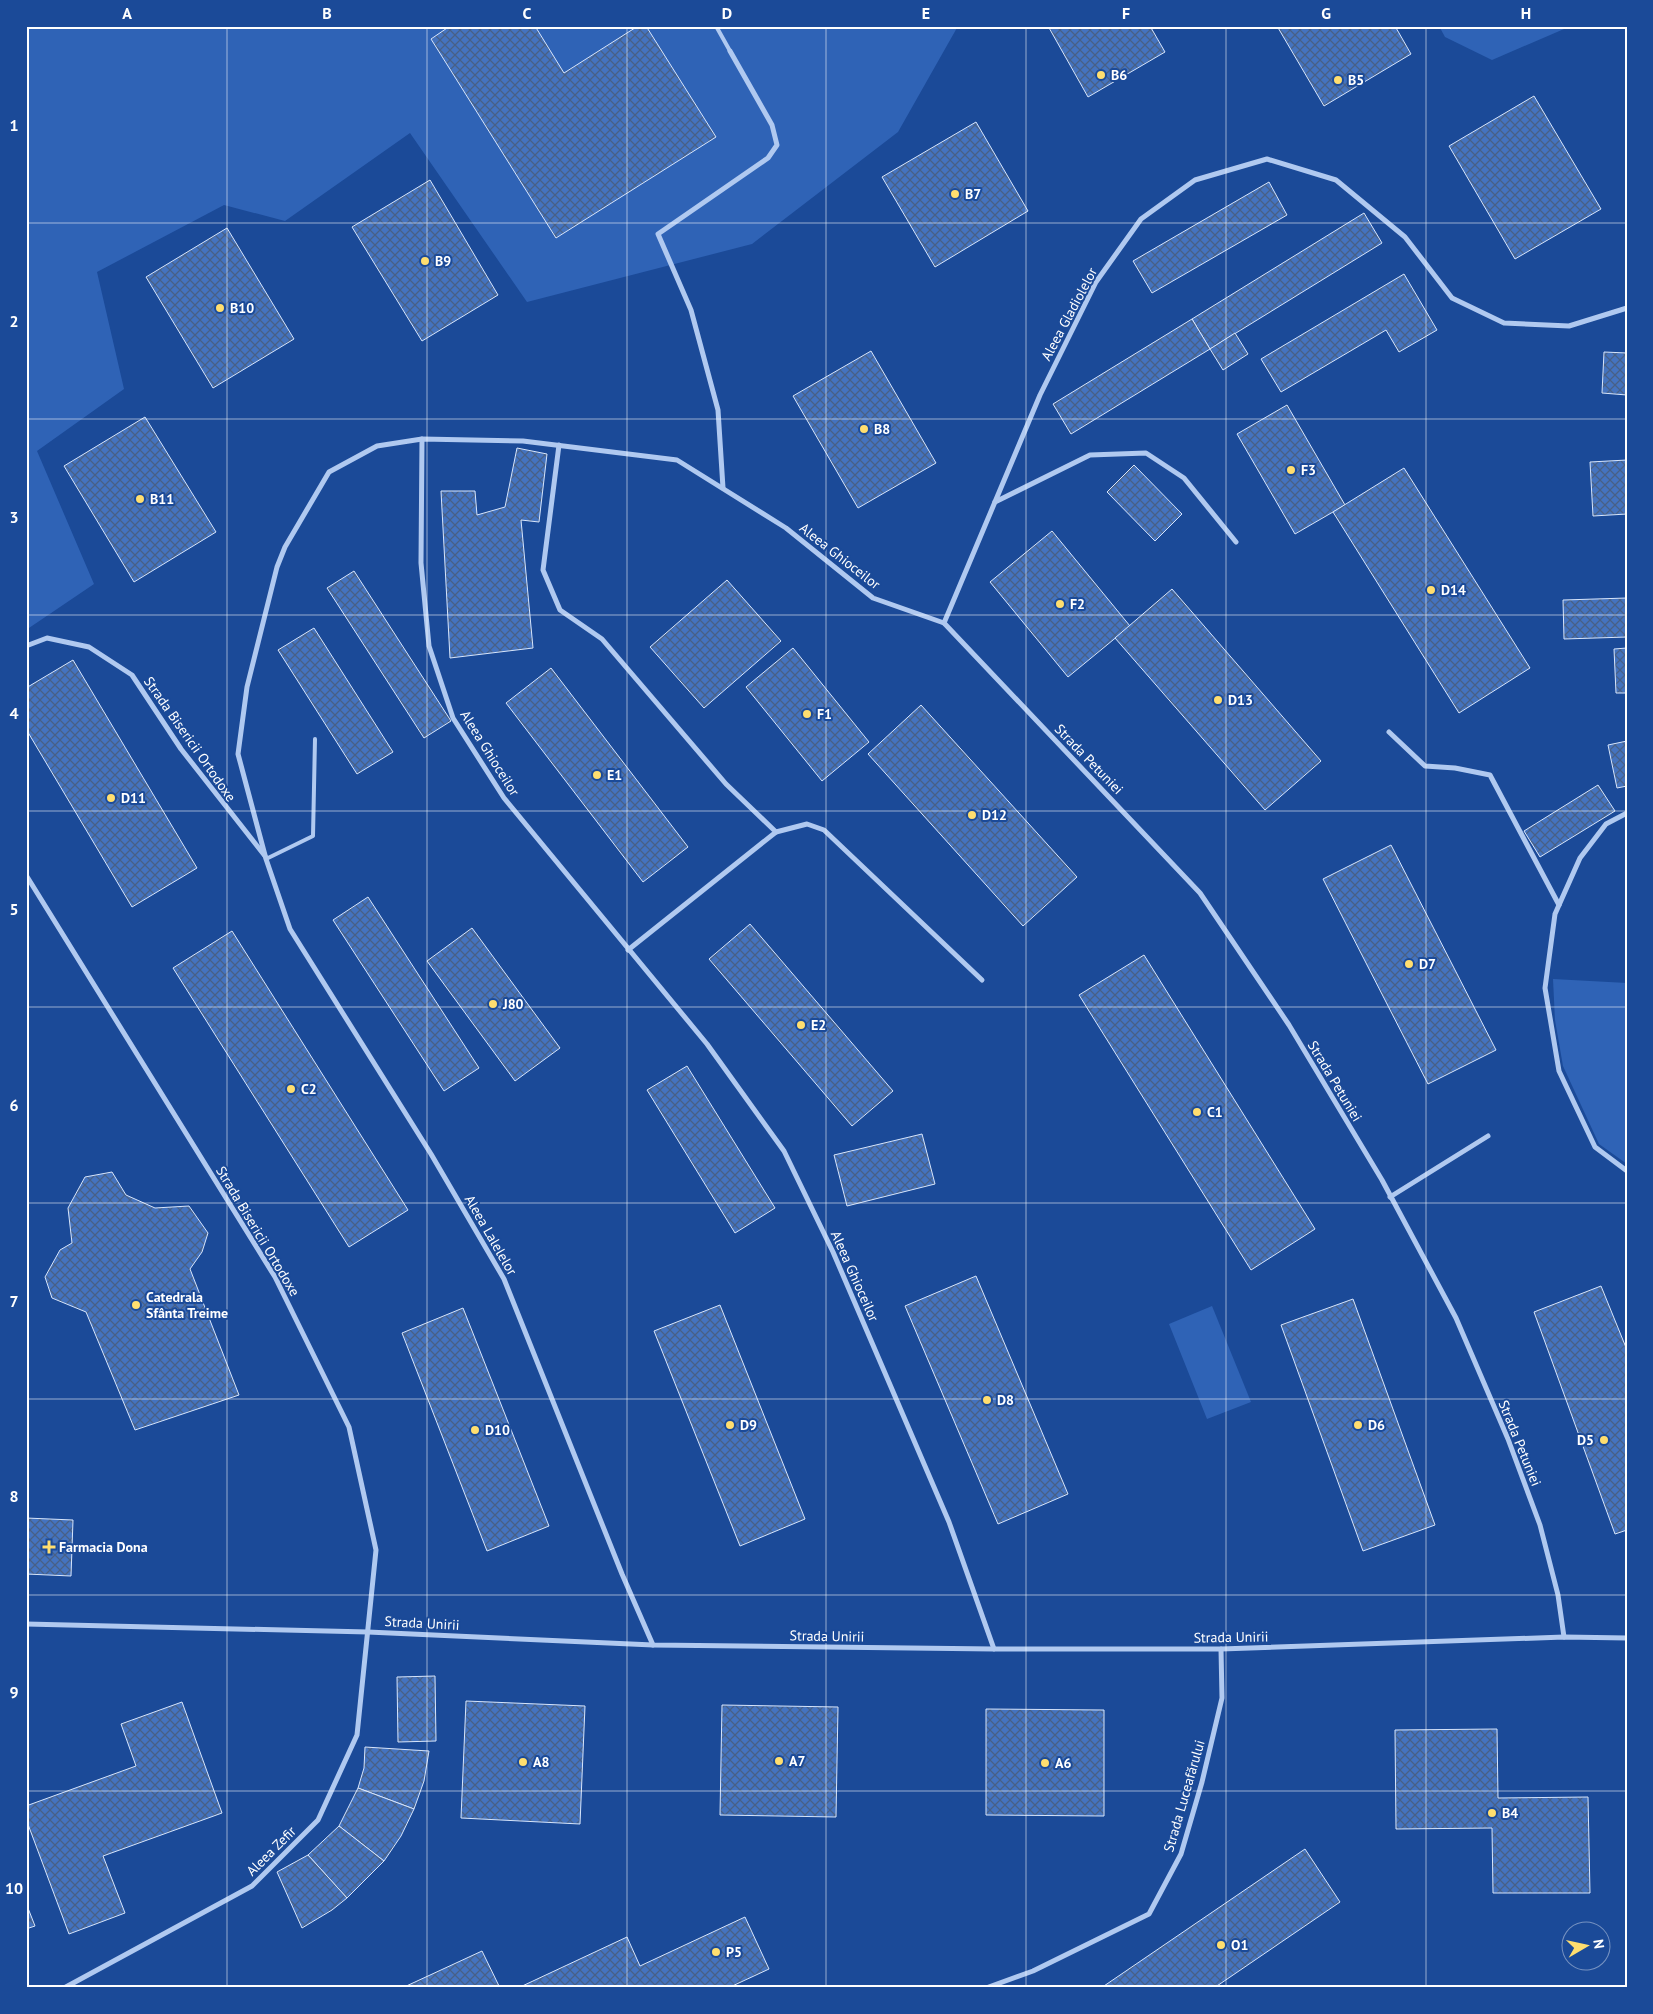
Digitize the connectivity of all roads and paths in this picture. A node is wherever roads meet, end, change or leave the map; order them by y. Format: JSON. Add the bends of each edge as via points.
{"nodes":[{"id":1,"x":716,"y":26,"type":"edge"},
{"id":2,"x":730,"y":51,"type":"joint"},
{"id":3,"x":1627,"y":308,"type":"edge"},
{"id":4,"x":422,"y":439,"type":"junction"},
{"id":5,"x":559,"y":446,"type":"junction"},
{"id":6,"x":723,"y":488,"type":"junction"},
{"id":7,"x":995,"y":502,"type":"junction"},
{"id":8,"x":1236,"y":542,"type":"dead end"},
{"id":9,"x":944,"y":623,"type":"junction"},
{"id":10,"x":26,"y":646,"type":"edge"},
{"id":11,"x":1389,"y":732,"type":"dead end"},
{"id":12,"x":315,"y":739,"type":"dead end"},
{"id":13,"x":1627,"y":813,"type":"edge"},
{"id":14,"x":776,"y":832,"type":"junction"},
{"id":15,"x":266,"y":859,"type":"junction"},
{"id":16,"x":26,"y":875,"type":"edge"},
{"id":17,"x":1559,"y":905,"type":"junction"},
{"id":18,"x":628,"y":950,"type":"junction"},
{"id":19,"x":982,"y":980,"type":"dead end"},
{"id":20,"x":1488,"y":1136,"type":"dead end"},
{"id":21,"x":1627,"y":1171,"type":"edge"},
{"id":22,"x":1390,"y":1196,"type":"junction"},
{"id":23,"x":26,"y":1624,"type":"edge"},
{"id":24,"x":368,"y":1632,"type":"junction"},
{"id":25,"x":1564,"y":1637,"type":"junction"},
{"id":26,"x":1627,"y":1638,"type":"edge"},
{"id":27,"x":653,"y":1645,"type":"junction"},
{"id":28,"x":994,"y":1649,"type":"junction"},
{"id":29,"x":1221,"y":1649,"type":"junction"},
{"id":30,"x":64,"y":1988,"type":"edge"},
{"id":31,"x":986,"y":1988,"type":"edge"}],
"edges":[{"from":1,"to":2,"type":"lane"},
{"from":2,"to":6,"type":"street","via":[[772,125],[777,145],[768,158],[658,234],[691,310],[718,410]]},
{"from":3,"to":7,"type":"street","name":"Aleea Gladiolelor","via":[[1569,326],[1504,323],[1452,298],[1405,236],[1336,180],[1267,159],[1196,180],[1141,219],[1096,282],[1040,395]]},
{"from":4,"to":5,"type":"street","name":"Aleea Ghioceilor","via":[[523,441]]},
{"from":4,"to":15,"type":"street","name":"Aleea Ghioceilor","via":[[377,446],[329,472],[285,547],[277,568],[247,687],[238,754]]},
{"from":4,"to":18,"type":"street","name":"Aleea Ghioceilor","via":[[422,564],[429,646],[453,718],[504,798]]},
{"from":5,"to":6,"type":"street","name":"Aleea Ghioceilor","via":[[677,460]]},
{"from":5,"to":14,"type":"street","via":[[544,570],[560,610],[602,639],[726,784]]},
{"from":6,"to":9,"type":"street","name":"Aleea Ghioceilor","via":[[786,528],[873,598]]},
{"from":7,"to":8,"type":"street","via":[[1090,455],[1146,453],[1184,478]]},
{"from":7,"to":9,"type":"street","name":"Aleea Gladiolelor"},
{"from":9,"to":22,"type":"street","name":"Strada Petuniei","via":[[1200,893],[1289,1026]]},
{"from":10,"to":15,"type":"street","name":"Strada Bisericii Ortodoxe","via":[[47,638],[89,647],[132,675],[181,749]]},
{"from":11,"to":17,"type":"street","via":[[1425,766],[1490,775]]},
{"from":12,"to":15,"type":"lane","via":[[313,836]]},
{"from":13,"to":17,"type":"street","via":[[1606,824],[1580,858]]},
{"from":14,"to":18,"type":"street"},
{"from":14,"to":19,"type":"street","via":[[807,824],[824,830]]},
{"from":15,"to":27,"type":"street","name":"Aleea Lalelelor","via":[[290,928],[431,1154],[504,1279]]},
{"from":16,"to":24,"type":"street","name":"Strada Bisericii Ortodoxe","via":[[275,1277],[349,1428],[376,1550]]},
{"from":17,"to":21,"type":"street","via":[[1545,988],[1559,1071],[1595,1147]]},
{"from":18,"to":28,"type":"street","name":"Aleea Ghioceilor","via":[[707,1044],[784,1151],[833,1252],[949,1522]]},
{"from":20,"to":22,"type":"street"},
{"from":22,"to":25,"type":"street","name":"Strada Petuniei","via":[[1456,1318],[1508,1439],[1540,1525],[1558,1595]]},
{"from":23,"to":24,"type":"street","name":"Strada Unirii"},
{"from":24,"to":27,"type":"street","name":"Strada Unirii"},
{"from":24,"to":30,"type":"street","name":"Aleea Zefir","via":[[357,1735],[318,1820],[252,1886]]},
{"from":25,"to":26,"type":"street","name":"Strada Unirii"},
{"from":25,"to":29,"type":"street","name":"Strada Unirii"},
{"from":27,"to":28,"type":"street","name":"Strada Unirii"},
{"from":28,"to":29,"type":"street","name":"Strada Unirii"},
{"from":29,"to":31,"type":"street","name":"Strada Luceafărului","via":[[1222,1698],[1202,1782],[1181,1854],[1150,1914],[1033,1971]]}]}
